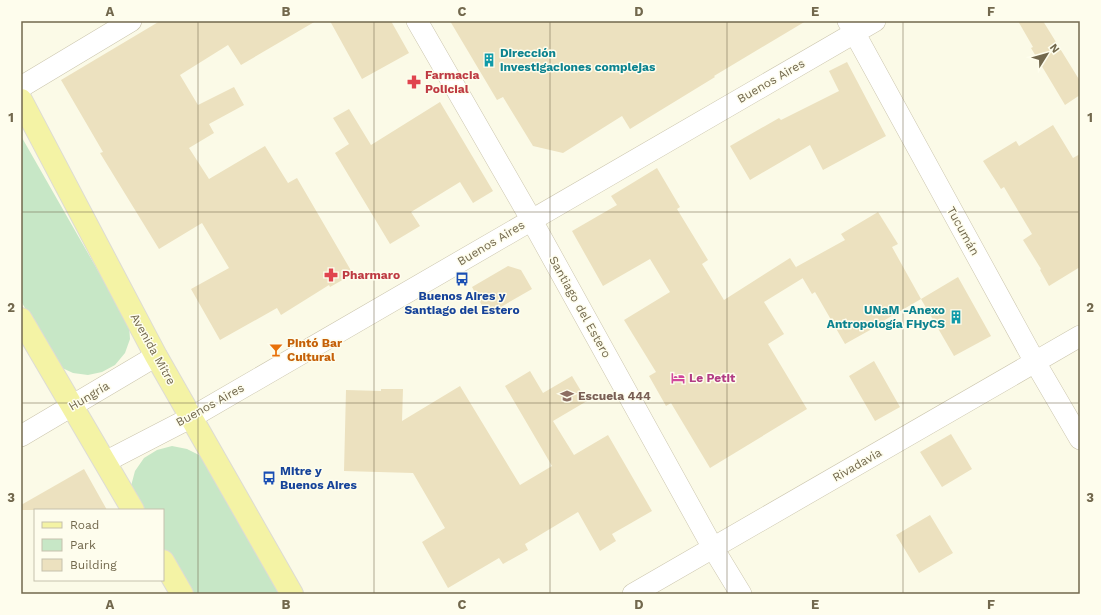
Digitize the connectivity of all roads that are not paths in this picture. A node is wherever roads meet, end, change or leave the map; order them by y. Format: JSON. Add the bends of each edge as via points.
{"nodes":[{"id":1,"x":131,"y":21,"type":"edge"},
{"id":2,"x":417,"y":21,"type":"edge"},
{"id":3,"x":875,"y":21,"type":"edge"},
{"id":4,"x":851,"y":27,"type":"edge"},
{"id":5,"x":21,"y":87,"type":"edge"},
{"id":6,"x":21,"y":100,"type":"edge"},
{"id":7,"x":531,"y":219,"type":"junction"},
{"id":8,"x":21,"y":319,"type":"edge"},
{"id":9,"x":1080,"y":336,"type":"edge"},
{"id":10,"x":156,"y":356,"type":"junction"},
{"id":11,"x":1035,"y":362,"type":"junction"},
{"id":12,"x":72,"y":406,"type":"junction"},
{"id":13,"x":192,"y":417,"type":"junction"},
{"id":14,"x":21,"y":436,"type":"edge"},
{"id":15,"x":1080,"y":440,"type":"edge"},
{"id":16,"x":105,"y":462,"type":"junction"},
{"id":17,"x":132,"y":509,"type":"edge"},
{"id":18,"x":713,"y":548,"type":"junction"},
{"id":19,"x":164,"y":563,"type":"edge"},
{"id":20,"x":182,"y":594,"type":"edge"},
{"id":21,"x":292,"y":594,"type":"edge"},
{"id":22,"x":633,"y":594,"type":"edge"},
{"id":23,"x":741,"y":594,"type":"edge"}],
"edges":[{"from":1,"to":5,"type":"street"},
{"from":2,"to":7,"type":"street","name":"Santiago del Estero"},
{"from":3,"to":4,"type":"street","name":"Buenos Aires"},
{"from":4,"to":7,"type":"street","name":"Buenos Aires"},
{"from":4,"to":11,"type":"street","name":"Tucumán"},
{"from":6,"to":10,"type":"main road","name":"Avenida Mitre"},
{"from":7,"to":13,"type":"street","name":"Buenos Aires"},
{"from":7,"to":18,"type":"street","name":"Santiago del Estero"},
{"from":8,"to":12,"type":"main road"},
{"from":9,"to":11,"type":"street","name":"Rivadavia"},
{"from":10,"to":12,"type":"street","name":"Hungría"},
{"from":10,"to":13,"type":"main road","name":"Avenida Mitre"},
{"from":11,"to":15,"type":"street","name":"Tucumán"},
{"from":11,"to":18,"type":"street","name":"Rivadavia"},
{"from":12,"to":14,"type":"street","name":"Hungría"},
{"from":12,"to":16,"type":"main road"},
{"from":13,"to":16,"type":"street","name":"Buenos Aires"},
{"from":13,"to":21,"type":"main road","name":"Avenida Mitre"},
{"from":16,"to":17,"type":"main road"},
{"from":18,"to":22,"type":"street","name":"Rivadavia"},
{"from":18,"to":23,"type":"street","name":"Santiago del Estero"},
{"from":19,"to":20,"type":"main road"}]}
